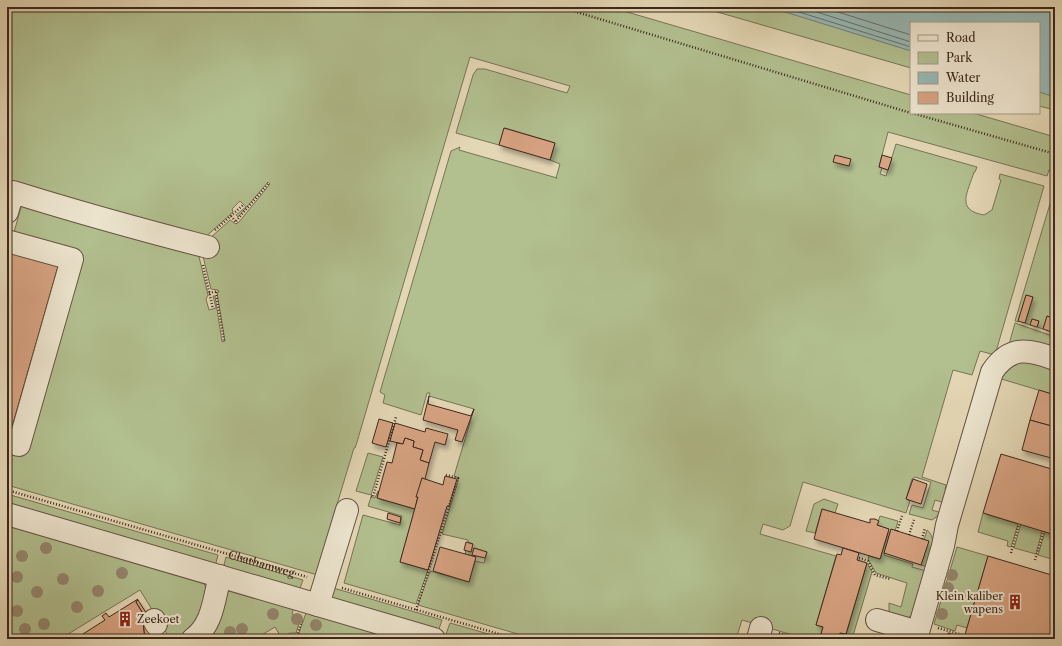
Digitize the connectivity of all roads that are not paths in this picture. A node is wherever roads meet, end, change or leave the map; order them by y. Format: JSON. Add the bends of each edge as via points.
{"nodes":[{"id":1,"x":7,"y":212,"type":"edge"},
{"id":2,"x":7,"y":240,"type":"edge"},
{"id":3,"x":208,"y":248,"type":"dead end"},
{"id":4,"x":1055,"y":359,"type":"edge"},
{"id":5,"x":7,"y":441,"type":"edge"},
{"id":6,"x":347,"y":510,"type":"dead end"},
{"id":7,"x":7,"y":514,"type":"edge"},
{"id":8,"x":220,"y":576,"type":"junction"},
{"id":9,"x":318,"y":605,"type":"junction"},
{"id":10,"x":877,"y":620,"type":"dead end"},
{"id":11,"x":918,"y":631,"type":"edge"},
{"id":12,"x":193,"y":639,"type":"edge"},
{"id":13,"x":434,"y":639,"type":"edge"}],
"edges":[{"from":1,"to":3,"type":"street","via":[[13,192]]},
{"from":2,"to":5,"type":"street","via":[[72,259],[20,445]]},
{"from":4,"to":11,"type":"street","via":[[1034,351],[1018,351],[1005,357],[992,372]]},
{"from":6,"to":9,"type":"street"},
{"from":7,"to":8,"type":"street"},
{"from":8,"to":9,"type":"street"},
{"from":8,"to":12,"type":"street","via":[[207,624]]},
{"from":9,"to":13,"type":"street"},
{"from":10,"to":11,"type":"street"}]}
